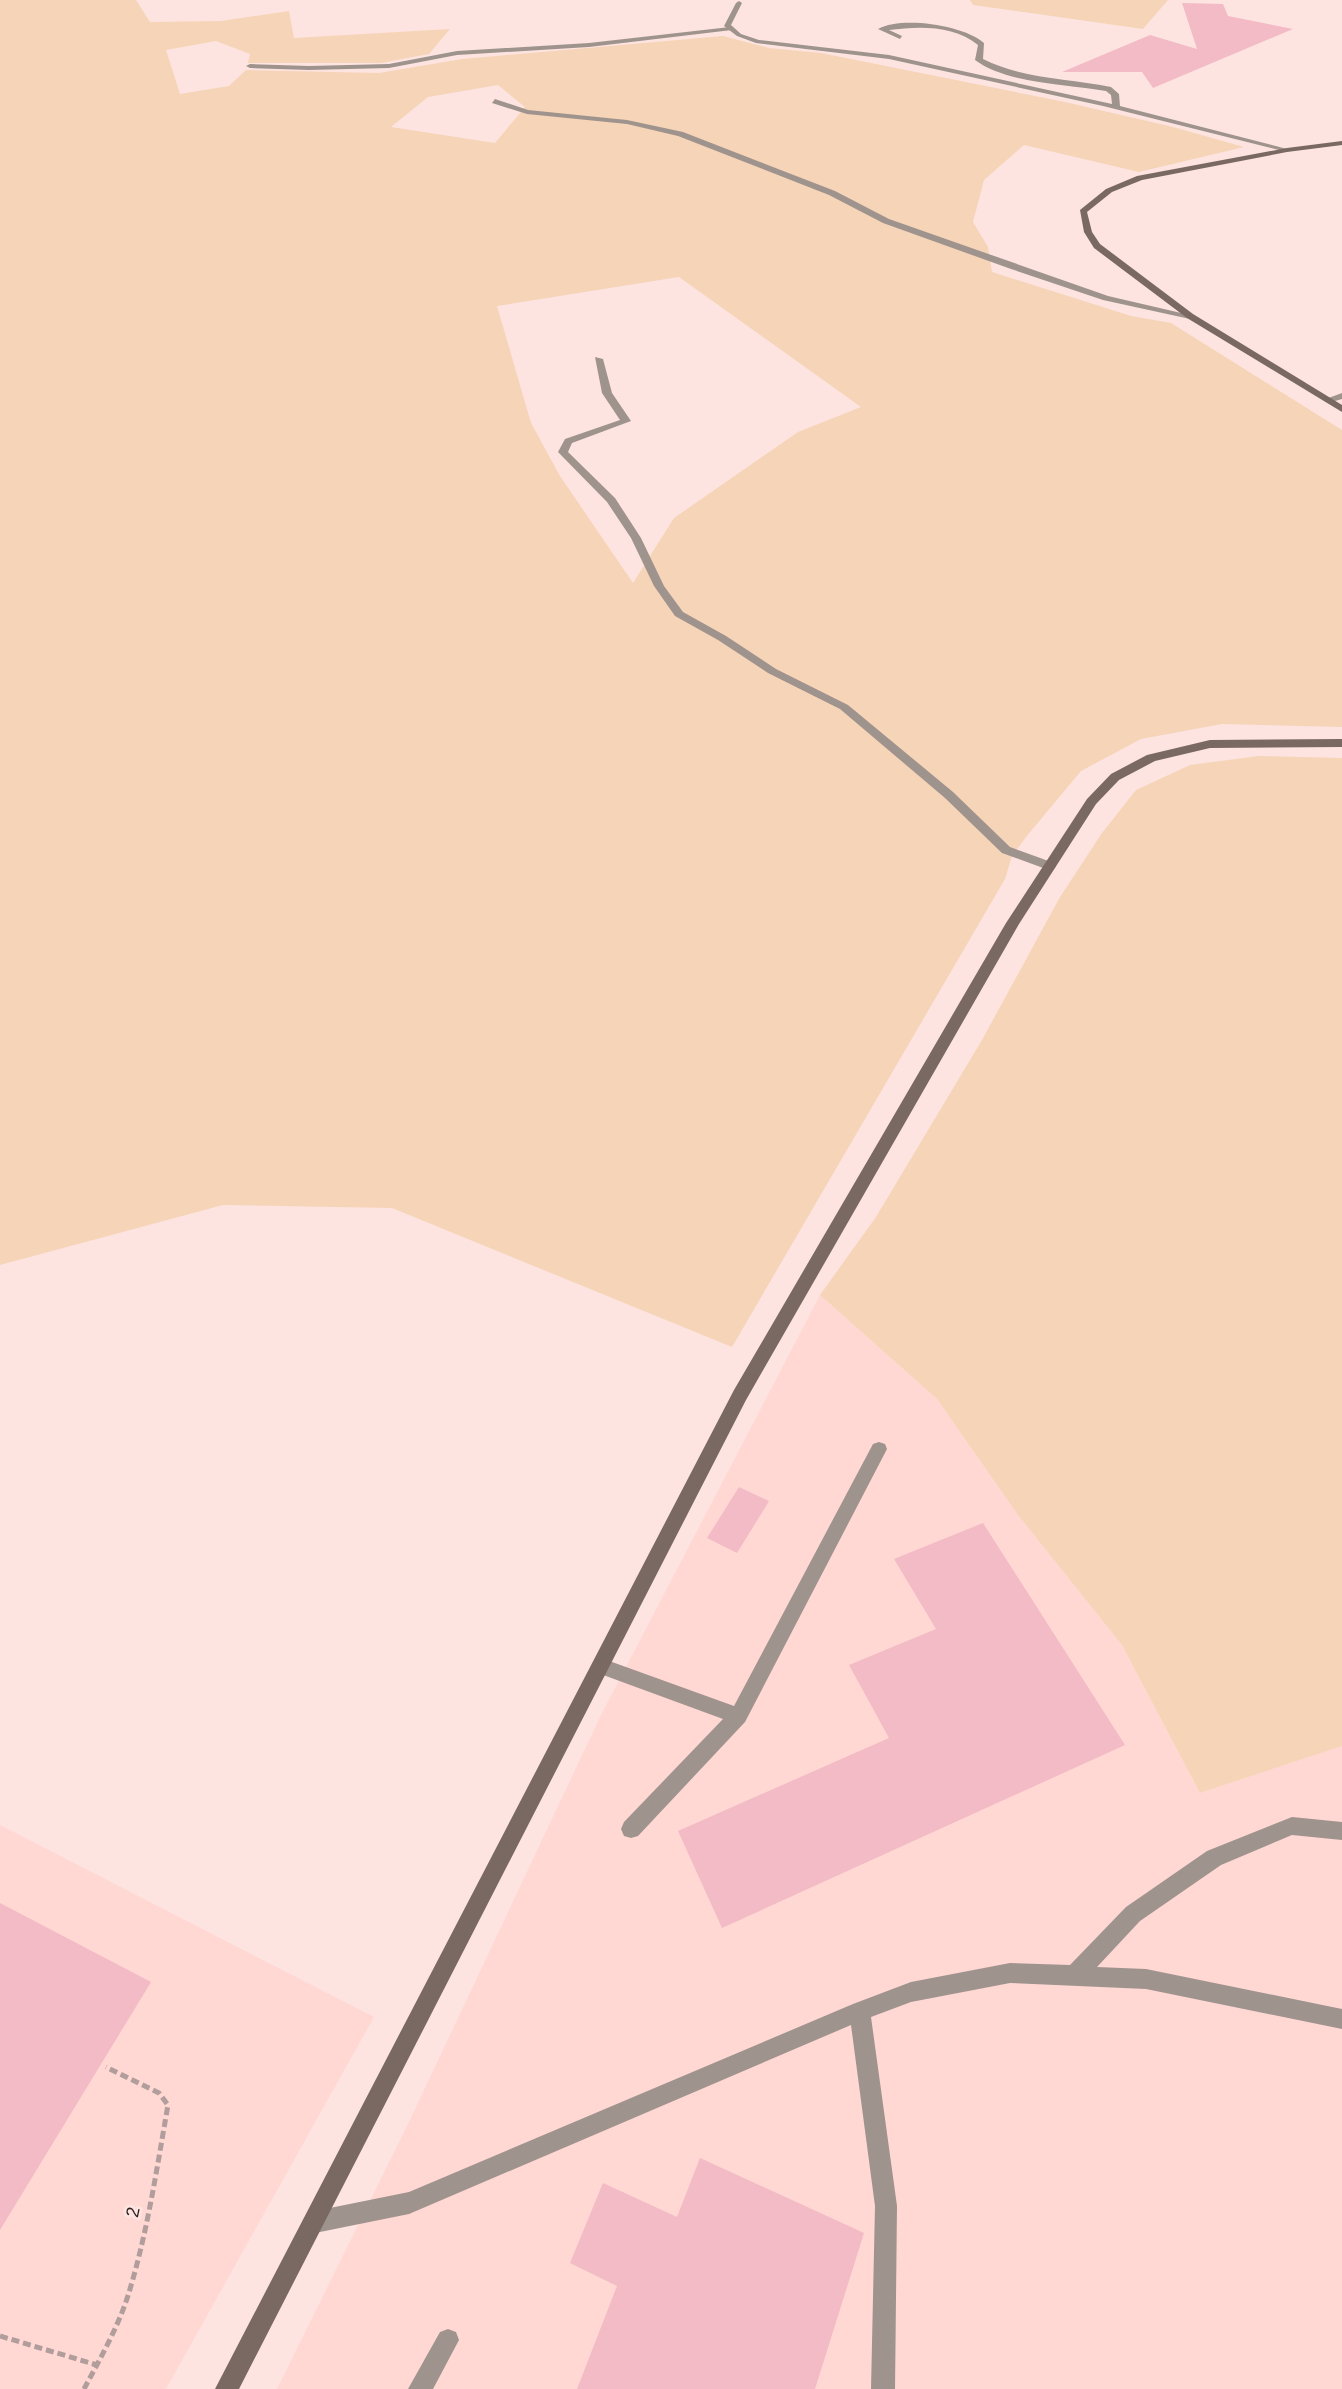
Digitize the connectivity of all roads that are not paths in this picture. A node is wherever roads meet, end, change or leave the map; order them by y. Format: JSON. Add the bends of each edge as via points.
{"nodes":[{"id":1,"x":750,"y":0,"type":"edge"},
{"id":2,"x":738,"y":2,"type":"edge"},
{"id":3,"x":730,"y":29,"type":"junction"},
{"id":4,"x":900,"y":37,"type":"dead end"},
{"id":5,"x":250,"y":66,"type":"dead end"},
{"id":6,"x":495,"y":101,"type":"dead end"},
{"id":7,"x":1116,"y":107,"type":"junction"},
{"id":8,"x":1342,"y":143,"type":"edge"},
{"id":9,"x":1287,"y":150,"type":"junction"},
{"id":10,"x":1190,"y":316,"type":"junction"},
{"id":11,"x":598,"y":359,"type":"dead end"},
{"id":12,"x":1342,"y":396,"type":"edge"},
{"id":13,"x":1328,"y":400,"type":"junction"},
{"id":14,"x":1342,"y":409,"type":"edge"},
{"id":15,"x":1342,"y":743,"type":"edge"},
{"id":16,"x":1050,"y":866,"type":"junction"},
{"id":17,"x":879,"y":1449,"type":"dead end"},
{"id":18,"x":601,"y":1666,"type":"junction"},
{"id":19,"x":738,"y":1716,"type":"junction"},
{"id":20,"x":631,"y":1829,"type":"dead end"},
{"id":21,"x":1342,"y":1831,"type":"edge"},
{"id":22,"x":1074,"y":1976,"type":"junction"},
{"id":23,"x":860,"y":2011,"type":"junction"},
{"id":24,"x":1342,"y":2019,"type":"edge"},
{"id":25,"x":315,"y":2222,"type":"junction"},
{"id":26,"x":448,"y":2340,"type":"dead end"},
{"id":27,"x":227,"y":2389,"type":"edge"},
{"id":28,"x":420,"y":2389,"type":"edge"},
{"id":29,"x":883,"y":2389,"type":"edge"}],
"edges":[{"from":1,"to":2,"type":"street"},
{"from":2,"to":3,"type":"street","via":[[728,21]]},
{"from":3,"to":5,"type":"street","via":[[589,45],[457,53],[389,66]]},
{"from":3,"to":7,"type":"street","via":[[758,42],[889,57]]},
{"from":4,"to":7,"type":"street","via":[[882,29],[921,26],[968,34],[982,44],[979,60],[987,65],[1108,89],[1116,94]]},
{"from":6,"to":10,"type":"street","via":[[527,112],[627,122],[680,134],[832,193],[886,221],[1004,264],[1106,298]]},
{"from":7,"to":9,"type":"street"},
{"from":8,"to":9,"type":"street"},
{"from":9,"to":10,"type":"street","via":[[1140,178],[1099,196],[1083,212],[1097,246]]},
{"from":10,"to":13,"type":"street"},
{"from":11,"to":16,"type":"street","via":[[607,393],[626,421],[567,441],[563,452],[611,500],[679,614],[772,671],[844,707],[949,795],[1006,850]]},
{"from":12,"to":13,"type":"street"},
{"from":13,"to":14,"type":"street"},
{"from":15,"to":16,"type":"street","via":[[1210,744],[1151,758],[1115,777],[1091,801]]},
{"from":16,"to":18,"type":"street","via":[[1007,933],[740,1395]]},
{"from":17,"to":19,"type":"street"},
{"from":18,"to":19,"type":"street"},
{"from":18,"to":25,"type":"street"},
{"from":19,"to":20,"type":"street"},
{"from":21,"to":22,"type":"street","via":[[1292,1826],[1214,1858],[1133,1914]]},
{"from":22,"to":23,"type":"street","via":[[1010,1973],[911,1992]]},
{"from":22,"to":24,"type":"street","via":[[1146,1979]]},
{"from":23,"to":25,"type":"street","via":[[409,2203]]},
{"from":23,"to":29,"type":"street","via":[[886,2206]]},
{"from":25,"to":27,"type":"street"},
{"from":26,"to":28,"type":"street"}]}
